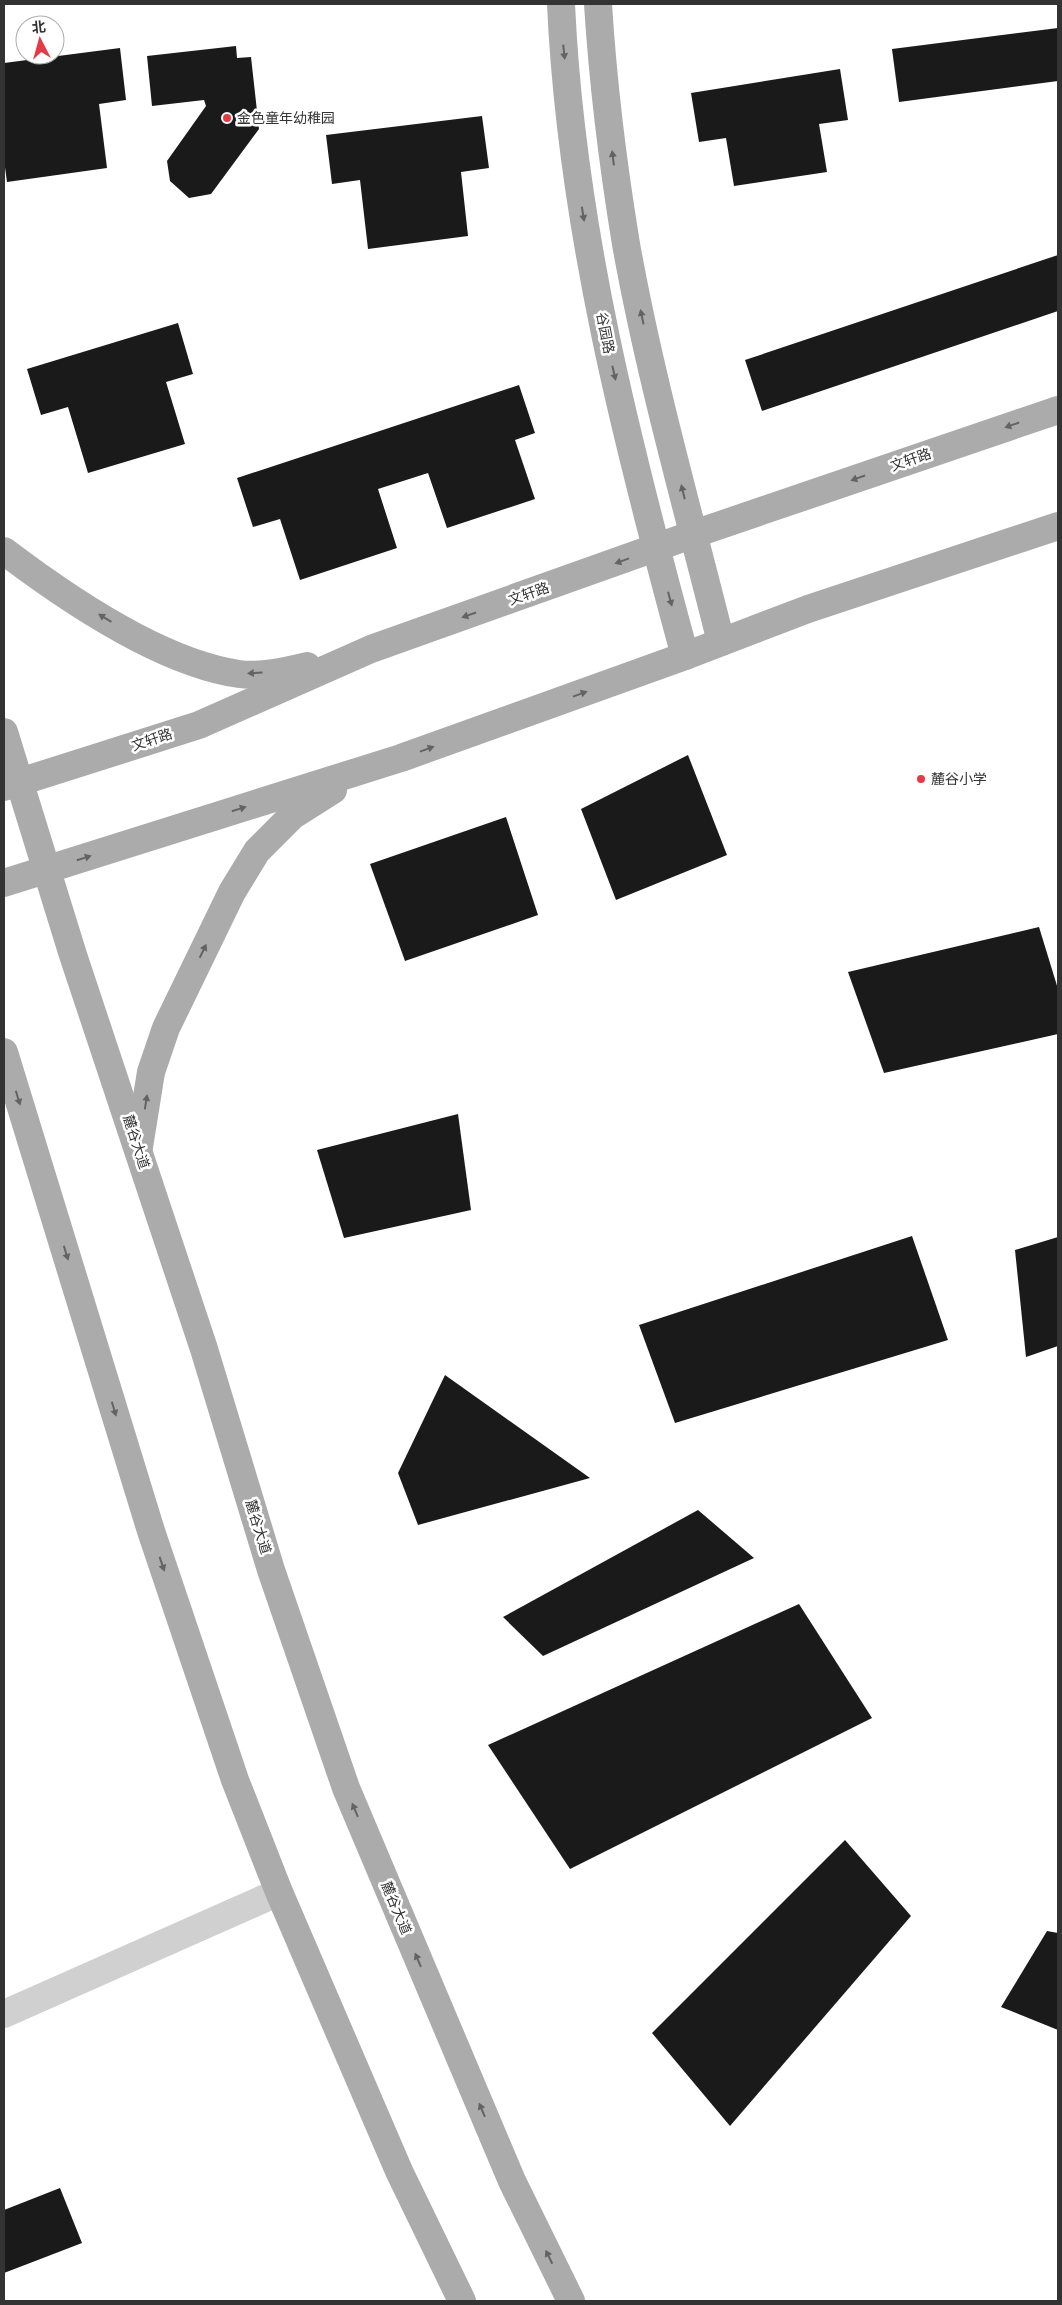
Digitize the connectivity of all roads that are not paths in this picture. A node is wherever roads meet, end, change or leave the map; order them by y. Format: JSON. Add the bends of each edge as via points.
{"nodes":[{"id":1,"x":561,"y":4,"type":"edge"},
{"id":2,"x":598,"y":4,"type":"edge"},
{"id":3,"x":1058,"y":410,"type":"edge"},
{"id":4,"x":1058,"y":526,"type":"edge"},
{"id":5,"x":694,"y":534,"type":"junction"},
{"id":6,"x":656,"y":548,"type":"junction"},
{"id":7,"x":4,"y":551,"type":"edge"},
{"id":8,"x":721,"y":642,"type":"junction"},
{"id":9,"x":371,"y":649,"type":"junction"},
{"id":10,"x":685,"y":656,"type":"junction"},
{"id":11,"x":4,"y":732,"type":"edge"},
{"id":12,"x":402,"y":758,"type":"junction"},
{"id":13,"x":12,"y":784,"type":"edge"},
{"id":14,"x":47,"y":869,"type":"junction"},
{"id":15,"x":4,"y":883,"type":"edge"},
{"id":16,"x":4,"y":1052,"type":"edge"},
{"id":17,"x":4,"y":1121,"type":"edge"},
{"id":18,"x":138,"y":1151,"type":"junction"},
{"id":19,"x":42,"y":1174,"type":"junction"},
{"id":20,"x":279,"y":1892,"type":"junction"},
{"id":21,"x":4,"y":2014,"type":"edge"},
{"id":22,"x":462,"y":2301,"type":"edge"},
{"id":23,"x":570,"y":2301,"type":"edge"}],
"edges":[{"from":1,"to":6,"type":"main road","name":"谷园路","one_way":true,"via":[[576,165],[589,252]]},
{"from":5,"to":2,"type":"main road","one_way":true,"via":[[627,246],[613,159]]},
{"from":3,"to":5,"type":"main road","name":"文轩路","one_way":true},
{"from":4,"to":8,"type":"main road","via":[[817,606]]},
{"from":5,"to":6,"type":"main road","name":"文轩路"},
{"from":5,"to":8,"type":"main road"},
{"from":6,"to":9,"type":"main road","name":"文轩路","one_way":true},
{"from":6,"to":10,"type":"main road","name":"谷园路","one_way":true},
{"from":9,"to":7,"type":"main road","one_way":true,"via":[[284,671],[240,674],[196,664],[126,631]]},
{"from":8,"to":10,"type":"main road"},
{"from":9,"to":13,"type":"main road","name":"文轩路","via":[[199,725]]},
{"from":12,"to":10,"type":"main road","one_way":true},
{"from":11,"to":13,"type":"main road","name":"麓谷大道"},
{"from":14,"to":12,"type":"main road","one_way":true},
{"from":18,"to":12,"type":"main road","one_way":true,"via":[[151,1072],[166,1028],[232,892],[257,851],[292,816],[340,785]]},
{"from":13,"to":14,"type":"main road","name":"麓谷大道"},
{"from":14,"to":15,"type":"main road"},
{"from":14,"to":18,"type":"main road","name":"麓谷大道"},
{"from":16,"to":19,"type":"main road","one_way":true},
{"from":17,"to":19,"type":"main road"},
{"from":23,"to":18,"type":"main road","name":"麓谷大道","one_way":true,"via":[[512,2181],[346,1788],[271,1570],[204,1349]]},
{"from":19,"to":20,"type":"main road","one_way":true,"via":[[151,1531],[235,1780]]},
{"from":20,"to":21,"type":"street"},
{"from":20,"to":22,"type":"main road","via":[[399,2171]]}]}
